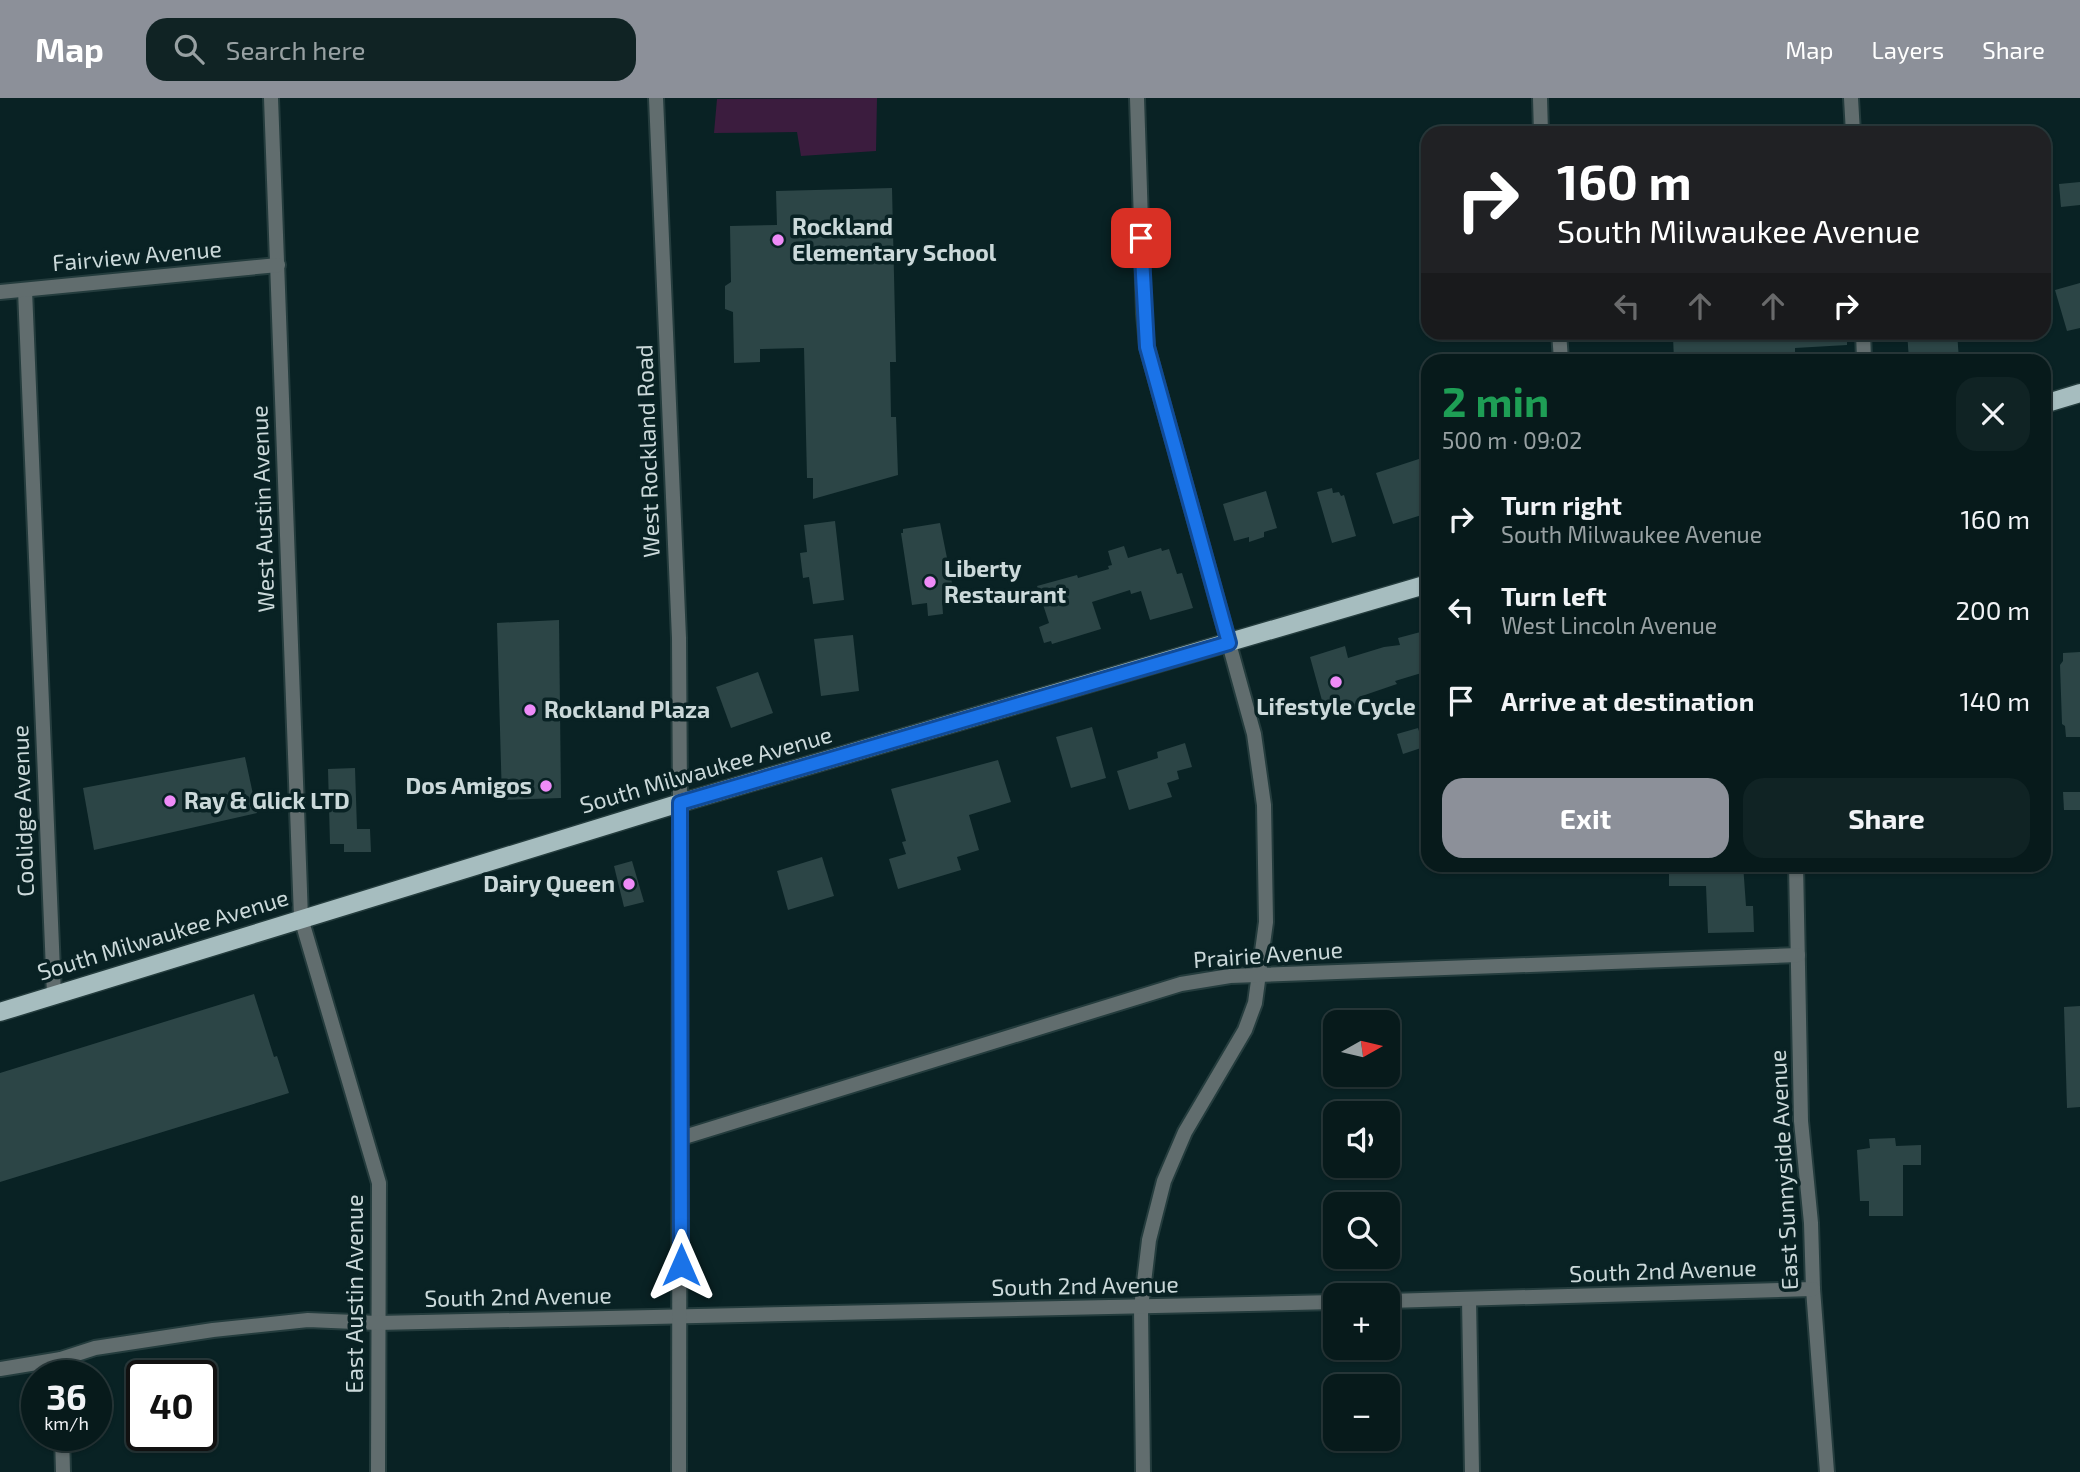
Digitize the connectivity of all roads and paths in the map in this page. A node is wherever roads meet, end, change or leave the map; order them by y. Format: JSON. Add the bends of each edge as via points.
{"nodes":[{"id":1,"x":271,"y":98,"type":"edge"},
{"id":2,"x":656,"y":98,"type":"edge"},
{"id":3,"x":1137,"y":98,"type":"edge"},
{"id":4,"x":1540,"y":98,"type":"edge"},
{"id":5,"x":1851,"y":98,"type":"edge"},
{"id":6,"x":1541,"y":126,"type":"edge"},
{"id":7,"x":1853,"y":126,"type":"edge"},
{"id":8,"x":278,"y":265,"type":"junction"},
{"id":9,"x":25,"y":290,"type":"junction"},
{"id":10,"x":0,"y":292,"type":"edge"},
{"id":11,"x":2080,"y":393,"type":"edge"},
{"id":12,"x":2051,"y":402,"type":"edge"},
{"id":13,"x":1421,"y":586,"type":"edge"},
{"id":14,"x":1229,"y":643,"type":"junction"},
{"id":15,"x":680,"y":803,"type":"junction"},
{"id":16,"x":1796,"y":872,"type":"edge"},
{"id":17,"x":300,"y":918,"type":"junction"},
{"id":18,"x":1798,"y":955,"type":"junction"},
{"id":19,"x":1258,"y":974,"type":"junction"},
{"id":20,"x":54,"y":995,"type":"junction"},
{"id":21,"x":0,"y":1012,"type":"edge"},
{"id":22,"x":681,"y":1138,"type":"junction"},
{"id":23,"x":1813,"y":1289,"type":"junction"},
{"id":24,"x":1469,"y":1299,"type":"junction"},
{"id":25,"x":1400,"y":1301,"type":"edge"},
{"id":26,"x":1323,"y":1302,"type":"edge"},
{"id":27,"x":1141,"y":1308,"type":"junction"},
{"id":28,"x":681,"y":1316,"type":"junction"},
{"id":29,"x":378,"y":1323,"type":"junction"},
{"id":30,"x":61,"y":1359,"type":"joint"},
{"id":31,"x":0,"y":1369,"type":"edge"},
{"id":32,"x":62,"y":1451,"type":"edge"},
{"id":33,"x":63,"y":1472,"type":"edge"},
{"id":34,"x":378,"y":1472,"type":"edge"},
{"id":35,"x":679,"y":1472,"type":"edge"},
{"id":36,"x":1143,"y":1472,"type":"edge"},
{"id":37,"x":1472,"y":1472,"type":"edge"},
{"id":38,"x":1827,"y":1472,"type":"edge"}],
"edges":[{"from":1,"to":8,"type":"street","name":"West Austin Avenue"},
{"from":2,"to":15,"type":"street","name":"West Rockland Road","via":[[679,638]]},
{"from":3,"to":14,"type":"street","via":[[1147,347]]},
{"from":4,"to":6,"type":"street"},
{"from":5,"to":7,"type":"street"},
{"from":8,"to":9,"type":"street","name":"Fairview Avenue"},
{"from":8,"to":17,"type":"street","name":"West Austin Avenue"},
{"from":9,"to":10,"type":"street","name":"Fairview Avenue"},
{"from":9,"to":20,"type":"street","name":"Coolidge Avenue"},
{"from":11,"to":12,"type":"main road"},
{"from":13,"to":14,"type":"main road","name":"South Milwaukee Avenue"},
{"from":14,"to":15,"type":"main road","name":"South Milwaukee Avenue"},
{"from":14,"to":19,"type":"street","via":[[1254,734],[1264,805],[1266,922]]},
{"from":15,"to":17,"type":"main road","name":"South Milwaukee Avenue"},
{"from":15,"to":22,"type":"street","name":"West Rockland Road"},
{"from":16,"to":18,"type":"street","name":"East Sunnyside Avenue"},
{"from":17,"to":20,"type":"main road","name":"South Milwaukee Avenue"},
{"from":17,"to":29,"type":"street","name":"East Austin Avenue","via":[[379,1183]]},
{"from":18,"to":19,"type":"street","name":"Prairie Avenue"},
{"from":18,"to":23,"type":"street","name":"East Sunnyside Avenue","via":[[1801,1121]]},
{"from":19,"to":22,"type":"street","name":"Prairie Avenue","via":[[1181,984]]},
{"from":19,"to":27,"type":"street","via":[[1255,1003],[1245,1031],[1185,1132],[1164,1181],[1149,1240]]},
{"from":20,"to":21,"type":"main road","name":"South Milwaukee Avenue"},
{"from":22,"to":28,"type":"street","name":"West Rockland Road"},
{"from":23,"to":24,"type":"street","name":"South 2nd Avenue"},
{"from":23,"to":38,"type":"street","name":"East Sunnyside Avenue"},
{"from":24,"to":25,"type":"street","name":"South 2nd Avenue"},
{"from":24,"to":37,"type":"street"},
{"from":26,"to":27,"type":"street","name":"South 2nd Avenue"},
{"from":27,"to":28,"type":"street","name":"South 2nd Avenue"},
{"from":27,"to":36,"type":"street"},
{"from":28,"to":29,"type":"street","name":"South 2nd Avenue"},
{"from":28,"to":35,"type":"street","name":"West Rockland Road"},
{"from":29,"to":30,"type":"street","name":"South 2nd Avenue","via":[[308,1320],[213,1330],[95,1348]]},
{"from":29,"to":34,"type":"street","name":"East Austin Avenue"},
{"from":30,"to":31,"type":"street","name":"South 2nd Avenue"},
{"from":32,"to":33,"type":"street"}]}
